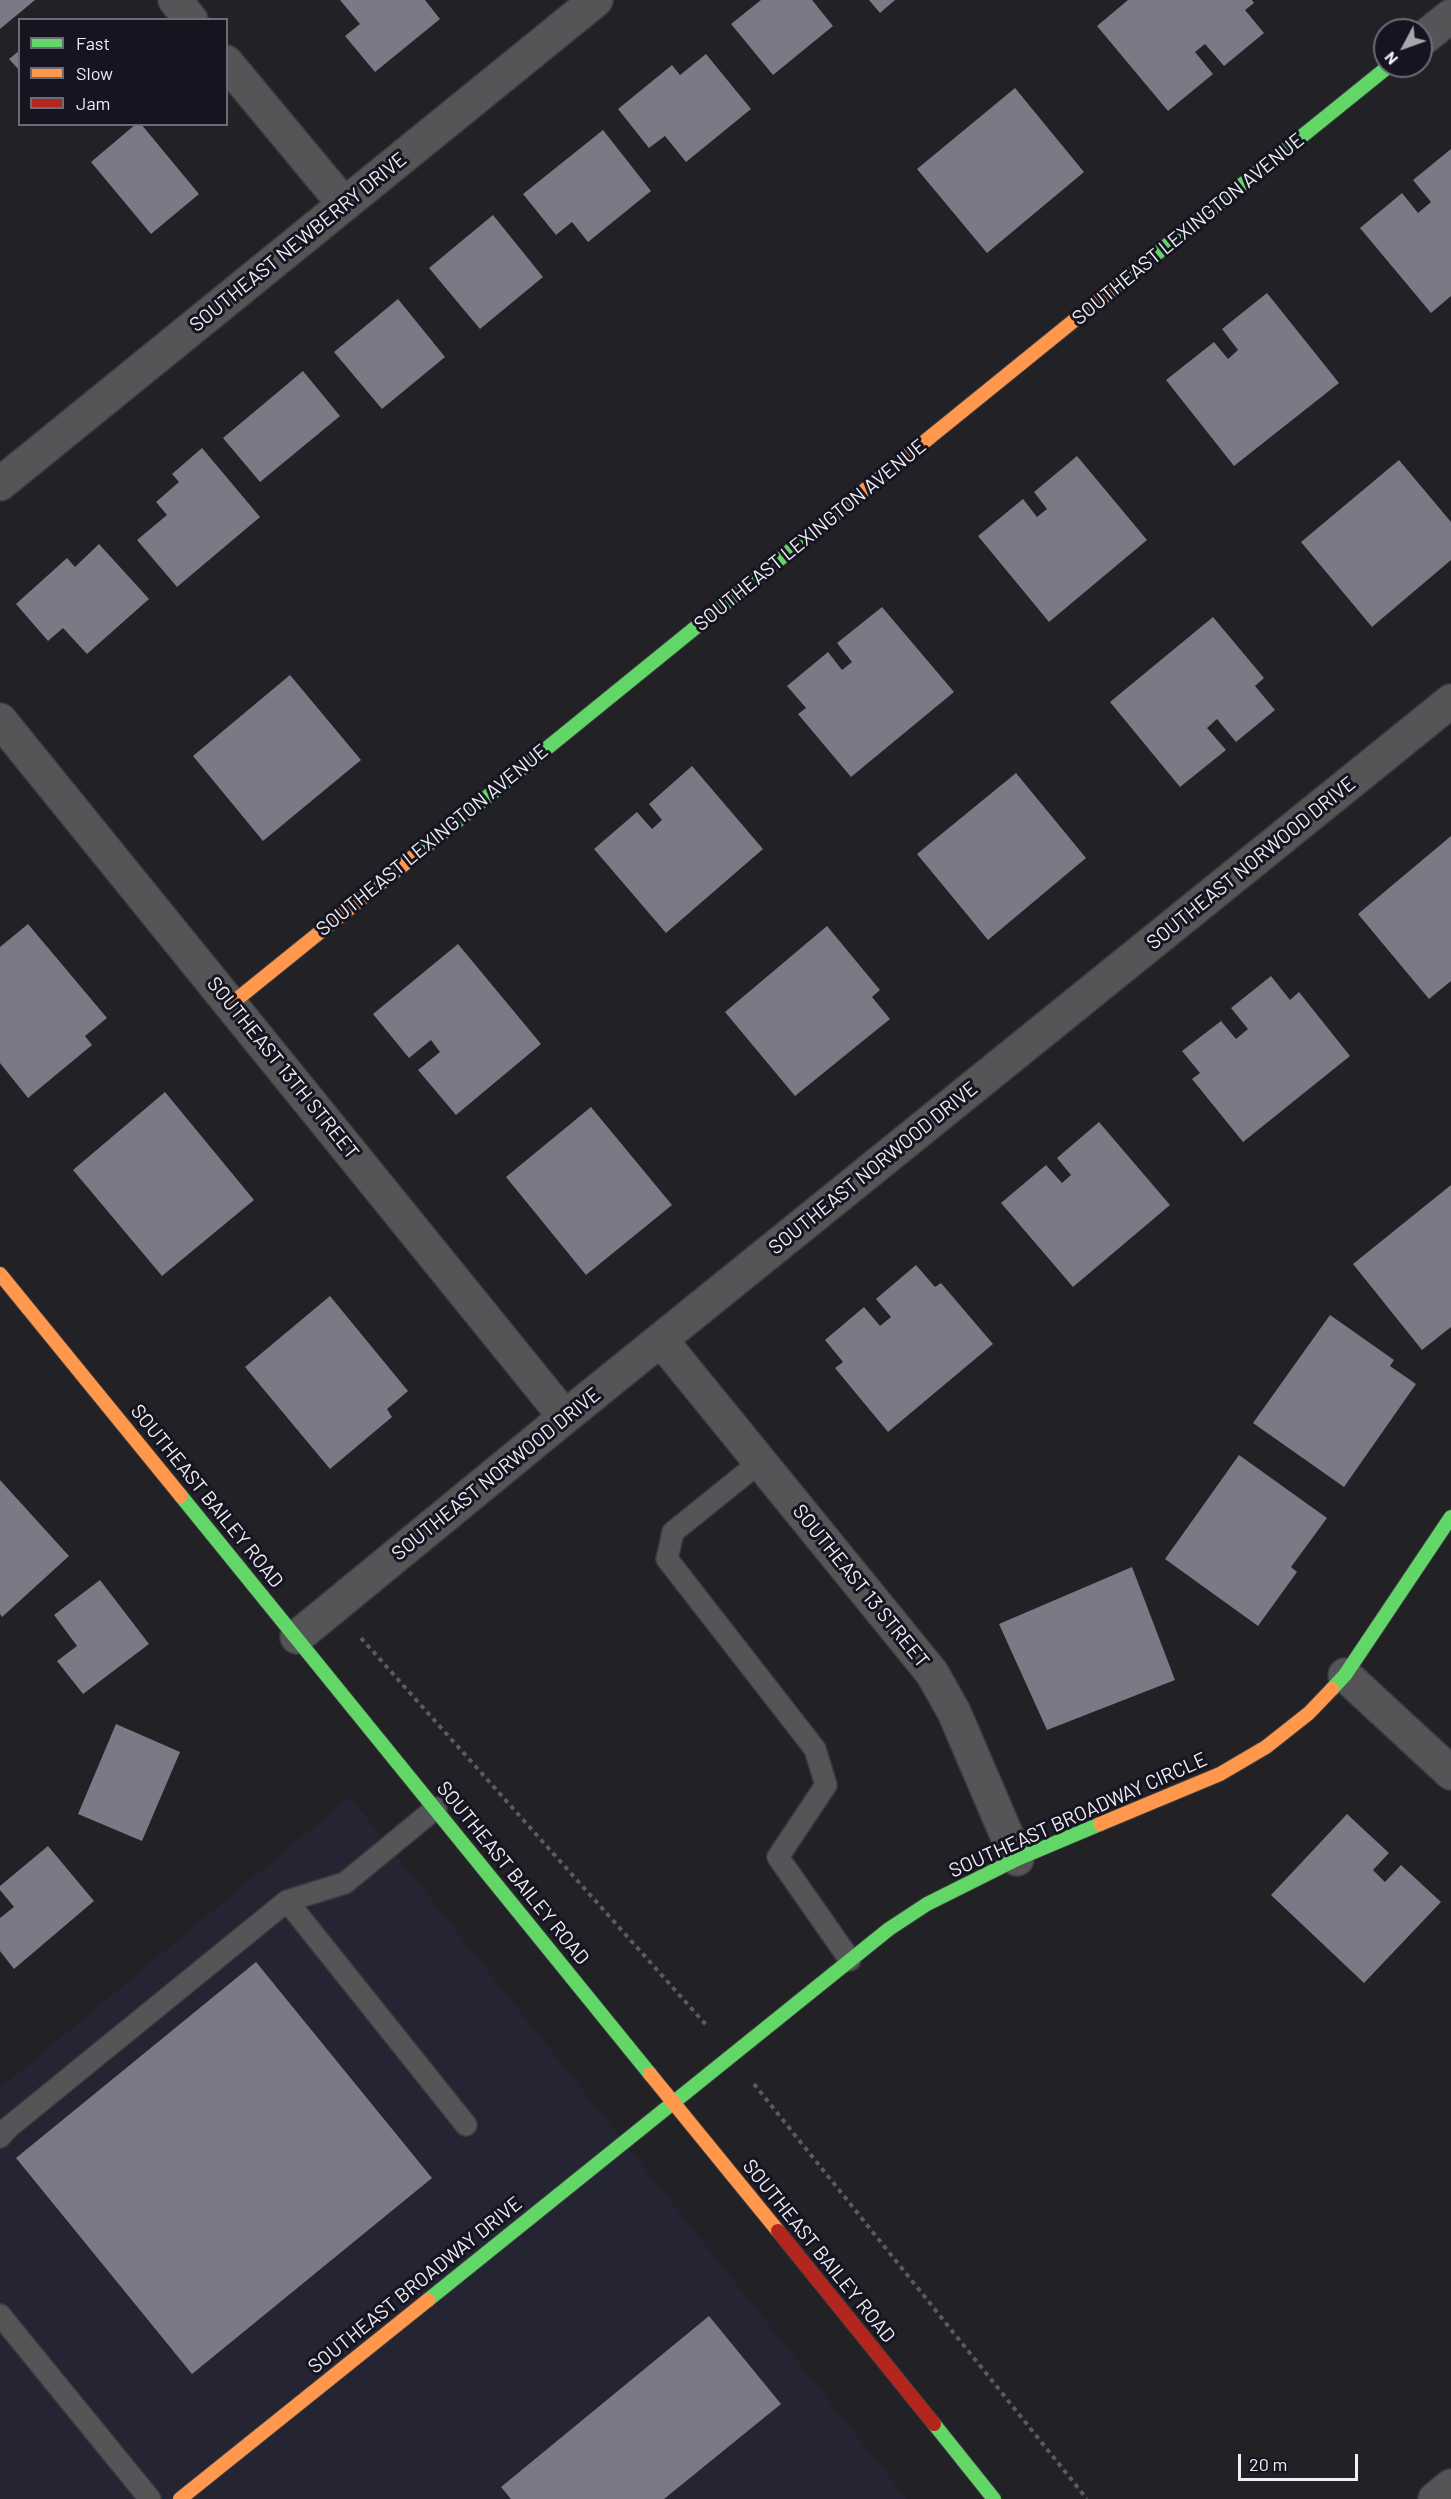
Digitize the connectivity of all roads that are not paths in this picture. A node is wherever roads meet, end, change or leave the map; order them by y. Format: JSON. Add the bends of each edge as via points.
{"nodes":[{"id":1,"x":175,"y":0,"type":"edge"},
{"id":2,"x":596,"y":0,"type":"edge"},
{"id":3,"x":1451,"y":16,"type":"edge"},
{"id":4,"x":189,"y":18,"type":"edge"},
{"id":5,"x":1433,"y":30,"type":"edge"},
{"id":6,"x":228,"y":64,"type":"edge"},
{"id":7,"x":1374,"y":78,"type":"edge"},
{"id":8,"x":344,"y":204,"type":"junction"},
{"id":9,"x":0,"y":484,"type":"edge"},
{"id":10,"x":1451,"y":701,"type":"edge"},
{"id":11,"x":0,"y":720,"type":"edge"},
{"id":12,"x":231,"y":1004,"type":"junction"},
{"id":13,"x":0,"y":1274,"type":"edge"},
{"id":14,"x":661,"y":1340,"type":"junction"},
{"id":15,"x":565,"y":1417,"type":"junction"},
{"id":16,"x":760,"y":1462,"type":"junction"},
{"id":17,"x":1451,"y":1517,"type":"edge"},
{"id":18,"x":297,"y":1637,"type":"junction"},
{"id":19,"x":1345,"y":1675,"type":"junction"},
{"id":20,"x":1451,"y":1773,"type":"edge"},
{"id":21,"x":436,"y":1808,"type":"junction"},
{"id":22,"x":1017,"y":1859,"type":"junction"},
{"id":23,"x":287,"y":1901,"type":"junction"},
{"id":24,"x":850,"y":1960,"type":"junction"},
{"id":25,"x":674,"y":2102,"type":"junction"},
{"id":26,"x":466,"y":2125,"type":"dead end"},
{"id":27,"x":0,"y":2138,"type":"edge"},
{"id":28,"x":0,"y":2315,"type":"edge"},
{"id":29,"x":1451,"y":2486,"type":"edge"},
{"id":30,"x":150,"y":2499,"type":"edge"},
{"id":31,"x":180,"y":2499,"type":"edge"},
{"id":32,"x":994,"y":2499,"type":"edge"},
{"id":33,"x":1435,"y":2499,"type":"edge"}],
"edges":[{"from":1,"to":4,"type":"street"},
{"from":2,"to":8,"type":"street","name":"SOUTHEAST NEWBERRY DRIVE"},
{"from":3,"to":5,"type":"street"},
{"from":6,"to":8,"type":"street"},
{"from":7,"to":12,"type":"street","name":"SOUTHEAST LEXINGTON AVENUE"},
{"from":8,"to":9,"type":"street","name":"SOUTHEAST NEWBERRY DRIVE"},
{"from":10,"to":14,"type":"street","name":"SOUTHEAST NORWOOD DRIVE"},
{"from":11,"to":12,"type":"street","name":"SOUTHEAST 13TH STREET"},
{"from":12,"to":15,"type":"street","name":"SOUTHEAST 13TH STREET"},
{"from":13,"to":18,"type":"street","name":"SOUTHEAST BAILEY ROAD"},
{"from":14,"to":15,"type":"street","name":"SOUTHEAST NORWOOD DRIVE"},
{"from":14,"to":16,"type":"street","name":"SOUTHEAST 13 STREET"},
{"from":15,"to":18,"type":"street","name":"SOUTHEAST NORWOOD DRIVE"},
{"from":16,"to":22,"type":"street","name":"SOUTHEAST 13 STREET","via":[[932,1673],[954,1712]]},
{"from":16,"to":24,"type":"lane","via":[[674,1532],[668,1559],[815,1749],[826,1785],[778,1857]]},
{"from":17,"to":19,"type":"street","name":"SOUTHEAST BROADWAY CIRCLE"},
{"from":18,"to":21,"type":"street","name":"SOUTHEAST BAILEY ROAD"},
{"from":19,"to":20,"type":"street"},
{"from":19,"to":22,"type":"street","name":"SOUTHEAST BROADWAY CIRCLE","via":[[1309,1713],[1266,1747],[1220,1774]]},
{"from":21,"to":23,"type":"lane","via":[[345,1883]]},
{"from":21,"to":25,"type":"street","name":"SOUTHEAST BAILEY ROAD"},
{"from":22,"to":24,"type":"street","name":"SOUTHEAST BROADWAY CIRCLE","via":[[927,1904]]},
{"from":23,"to":26,"type":"lane"},
{"from":23,"to":27,"type":"lane"},
{"from":24,"to":25,"type":"street","name":"SOUTHEAST BROADWAY CIRCLE"},
{"from":25,"to":31,"type":"street","name":"SOUTHEAST BROADWAY DRIVE"},
{"from":25,"to":32,"type":"street","name":"SOUTHEAST BAILEY ROAD"},
{"from":28,"to":30,"type":"lane"},
{"from":29,"to":33,"type":"street"}]}
